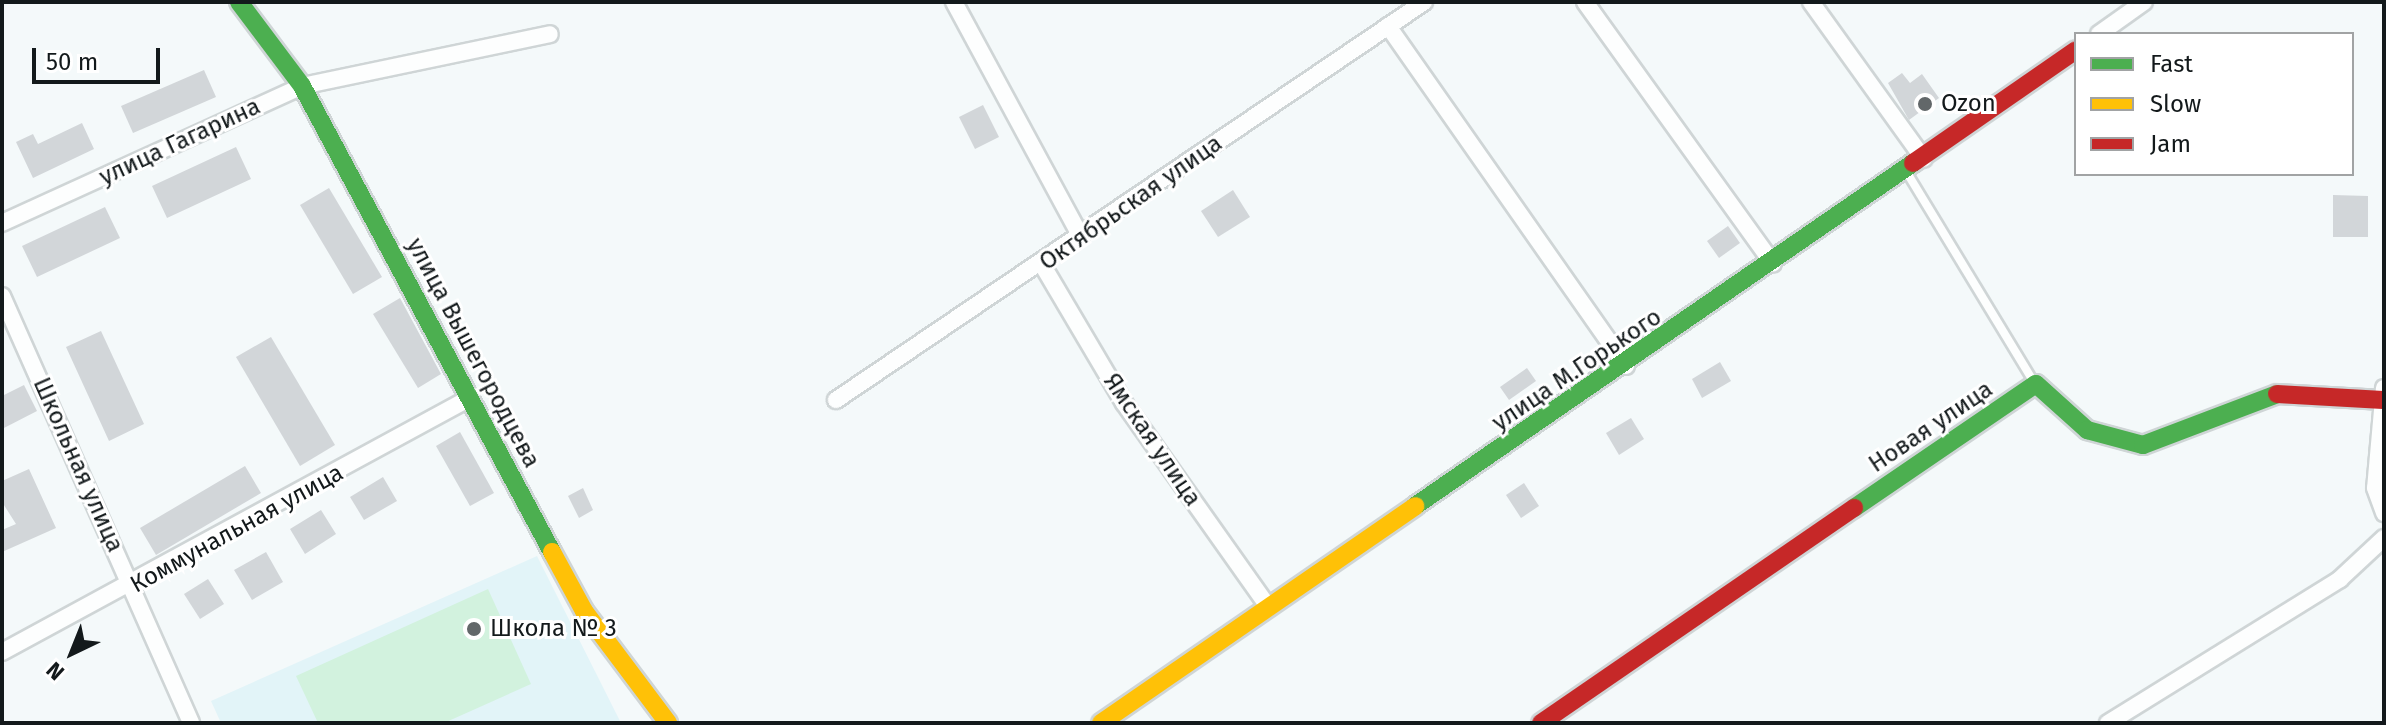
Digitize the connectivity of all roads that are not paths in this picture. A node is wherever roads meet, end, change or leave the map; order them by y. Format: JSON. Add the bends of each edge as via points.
{"nodes":[{"id":1,"x":239,"y":2,"type":"edge"},
{"id":2,"x":954,"y":2,"type":"edge"},
{"id":3,"x":1391,"y":2,"type":"edge"},
{"id":4,"x":1424,"y":2,"type":"edge"},
{"id":5,"x":1585,"y":2,"type":"edge"},
{"id":6,"x":1811,"y":2,"type":"edge"},
{"id":7,"x":2144,"y":2,"type":"edge"},
{"id":8,"x":1406,"y":14,"type":"junction"},
{"id":9,"x":1388,"y":26,"type":"junction"},
{"id":10,"x":2102,"y":32,"type":"edge"},
{"id":11,"x":550,"y":34,"type":"dead end"},
{"id":12,"x":2074,"y":51,"type":"edge"},
{"id":13,"x":302,"y":86,"type":"junction"},
{"id":14,"x":1924,"y":159,"type":"junction"},
{"id":15,"x":1906,"y":171,"type":"junction"},
{"id":16,"x":2,"y":223,"type":"edge"},
{"id":17,"x":1080,"y":235,"type":"junction"},
{"id":18,"x":1773,"y":264,"type":"junction"},
{"id":19,"x":1043,"y":266,"type":"junction"},
{"id":20,"x":2,"y":296,"type":"edge"},
{"id":21,"x":1626,"y":366,"type":"junction"},
{"id":22,"x":2036,"y":384,"type":"junction"},
{"id":23,"x":2383,"y":394,"type":"edge"},
{"id":24,"x":468,"y":399,"type":"junction"},
{"id":25,"x":836,"y":400,"type":"dead end"},
{"id":26,"x":2384,"y":513,"type":"edge"},
{"id":27,"x":2384,"y":538,"type":"edge"},
{"id":28,"x":133,"y":587,"type":"junction"},
{"id":29,"x":1269,"y":608,"type":"junction"},
{"id":30,"x":2,"y":652,"type":"edge"},
{"id":31,"x":191,"y":723,"type":"edge"},
{"id":32,"x":668,"y":723,"type":"edge"},
{"id":33,"x":1101,"y":723,"type":"edge"},
{"id":34,"x":1541,"y":723,"type":"edge"},
{"id":35,"x":2108,"y":723,"type":"edge"}],
"edges":[{"from":1,"to":13,"type":"street","name":"улица Вышегородцева"},
{"from":2,"to":17,"type":"street"},
{"from":3,"to":8,"type":"street"},
{"from":4,"to":8,"type":"street","name":"Октябрьская улица"},
{"from":5,"to":18,"type":"street"},
{"from":6,"to":14,"type":"street"},
{"from":7,"to":10,"type":"street"},
{"from":8,"to":9,"type":"street","name":"Октябрьская улица"},
{"from":9,"to":17,"type":"street","name":"Октябрьская улица"},
{"from":9,"to":21,"type":"street"},
{"from":11,"to":13,"type":"street","name":"улица Гагарина"},
{"from":12,"to":14,"type":"street","name":"улица М.Горького"},
{"from":13,"to":16,"type":"street","name":"улица Гагарина"},
{"from":13,"to":24,"type":"street","name":"улица Вышегородцева"},
{"from":14,"to":15,"type":"street","name":"улица М.Горького"},
{"from":15,"to":18,"type":"street","name":"улица М.Горького"},
{"from":15,"to":22,"type":"lane"},
{"from":17,"to":19,"type":"street","name":"Октябрьская улица"},
{"from":18,"to":21,"type":"street","name":"улица М.Горького"},
{"from":19,"to":25,"type":"street","name":"Октябрьская улица"},
{"from":19,"to":29,"type":"street","name":"Ямская улица","via":[[1124,403]]},
{"from":20,"to":28,"type":"street","name":"Школьная улица"},
{"from":21,"to":29,"type":"street","name":"улица М.Горького"},
{"from":22,"to":23,"type":"street","via":[[2087,430],[2143,445],[2273,394]]},
{"from":22,"to":34,"type":"street","name":"Новая улица"},
{"from":23,"to":26,"type":"street","via":[[2375,488]]},
{"from":24,"to":28,"type":"street","name":"Коммунальная улица"},
{"from":24,"to":32,"type":"street","name":"улица Вышегородцева","via":[[584,611]]},
{"from":27,"to":35,"type":"street","via":[[2340,579]]},
{"from":28,"to":30,"type":"street","name":"Коммунальная улица"},
{"from":28,"to":31,"type":"street","name":"Школьная улица"},
{"from":29,"to":33,"type":"street","name":"улица М.Горького"}]}
